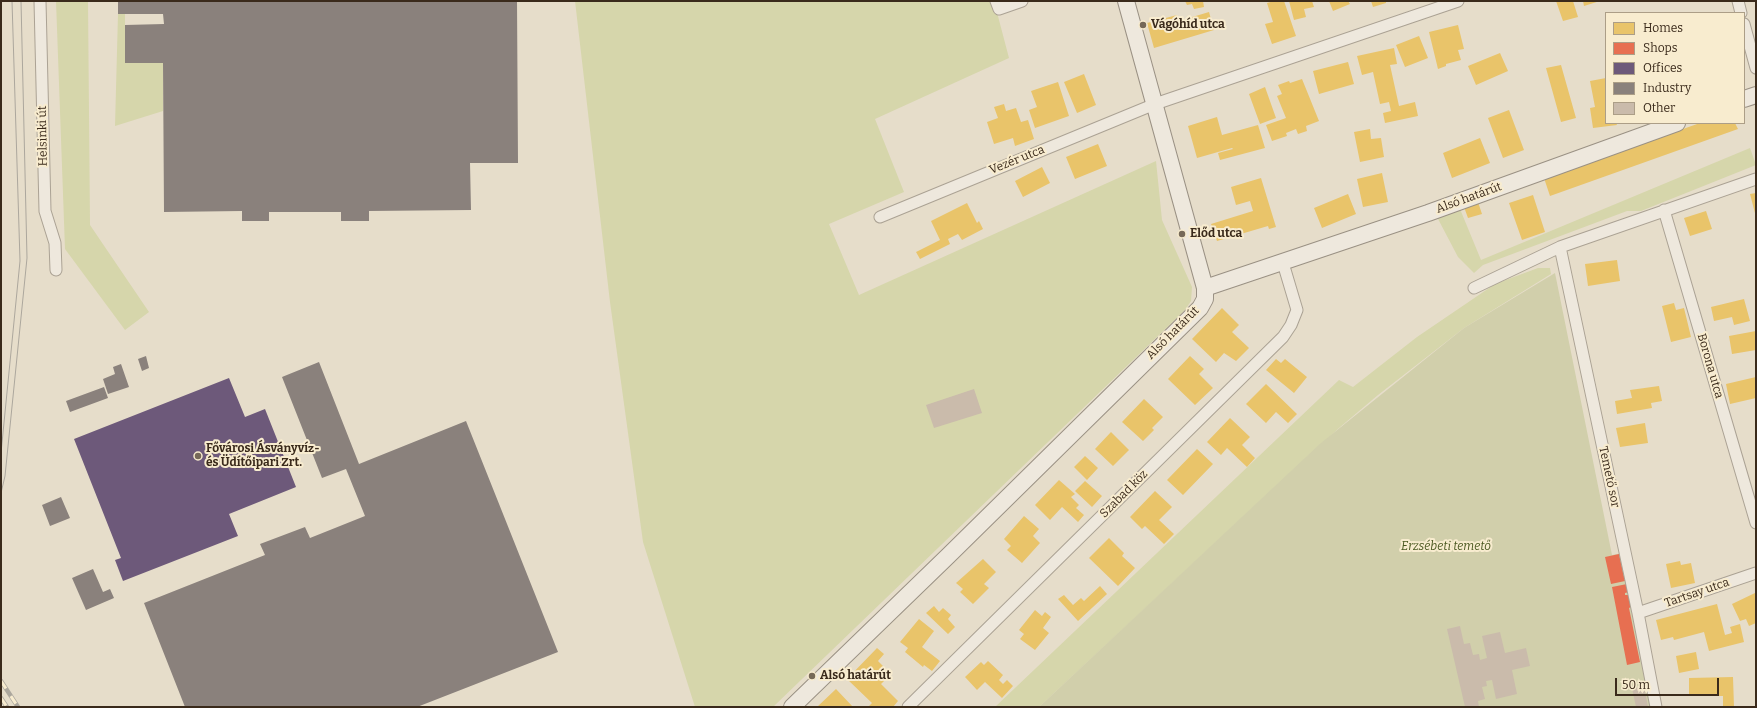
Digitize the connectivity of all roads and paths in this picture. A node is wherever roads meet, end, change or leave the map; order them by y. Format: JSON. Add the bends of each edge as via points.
{"nodes":[{"id":1,"x":40,"y":1,"type":"edge"},
{"id":2,"x":1022,"y":1,"type":"edge"},
{"id":3,"x":1126,"y":1,"type":"edge"},
{"id":4,"x":1458,"y":1,"type":"edge"},
{"id":5,"x":1738,"y":1,"type":"edge"},
{"id":6,"x":998,"y":5,"type":"edge"},
{"id":7,"x":1741,"y":12,"type":"edge"},
{"id":8,"x":1745,"y":28,"type":"edge"},
{"id":9,"x":1756,"y":68,"type":"edge"},
{"id":10,"x":1756,"y":95,"type":"edge"},
{"id":11,"x":1745,"y":99,"type":"edge"},
{"id":12,"x":1154,"y":104,"type":"junction"},
{"id":13,"x":1674,"y":124,"type":"edge"},
{"id":14,"x":1756,"y":179,"type":"edge"},
{"id":15,"x":1664,"y":210,"type":"junction"},
{"id":16,"x":880,"y":217,"type":"dead end"},
{"id":17,"x":1560,"y":247,"type":"junction"},
{"id":18,"x":1283,"y":263,"type":"junction"},
{"id":19,"x":56,"y":270,"type":"dead end"},
{"id":20,"x":1205,"y":288,"type":"junction"},
{"id":21,"x":1474,"y":288,"type":"dead end"},
{"id":22,"x":1756,"y":523,"type":"edge"},
{"id":23,"x":1756,"y":573,"type":"edge"},
{"id":24,"x":1638,"y":613,"type":"junction"},
{"id":25,"x":792,"y":707,"type":"edge"},
{"id":26,"x":908,"y":707,"type":"edge"},
{"id":27,"x":1656,"y":707,"type":"edge"}],
"edges":[{"from":1,"to":19,"type":"street","name":"Helsinki út","via":[[45,211],[55,243]]},
{"from":2,"to":6,"type":"street"},
{"from":3,"to":12,"type":"street"},
{"from":4,"to":12,"type":"street"},
{"from":5,"to":7,"type":"street"},
{"from":8,"to":9,"type":"street"},
{"from":10,"to":11,"type":"street"},
{"from":12,"to":16,"type":"street","name":"Vezér utca"},
{"from":12,"to":20,"type":"street"},
{"from":13,"to":18,"type":"street","name":"Alsó határút"},
{"from":14,"to":15,"type":"street"},
{"from":15,"to":17,"type":"street"},
{"from":15,"to":22,"type":"street","name":"Borona utca"},
{"from":17,"to":21,"type":"street"},
{"from":17,"to":24,"type":"street","name":"Temető sor"},
{"from":18,"to":20,"type":"street","name":"Alsó határút"},
{"from":18,"to":26,"type":"street","name":"Szabad köz","via":[[1296,310],[1292,325],[1283,337]]},
{"from":20,"to":25,"type":"street","name":"Alsó határút","via":[[1205,299],[1200,308]]},
{"from":23,"to":24,"type":"street","name":"Tartsay utca"},
{"from":24,"to":27,"type":"street","name":"Temető sor"}]}
